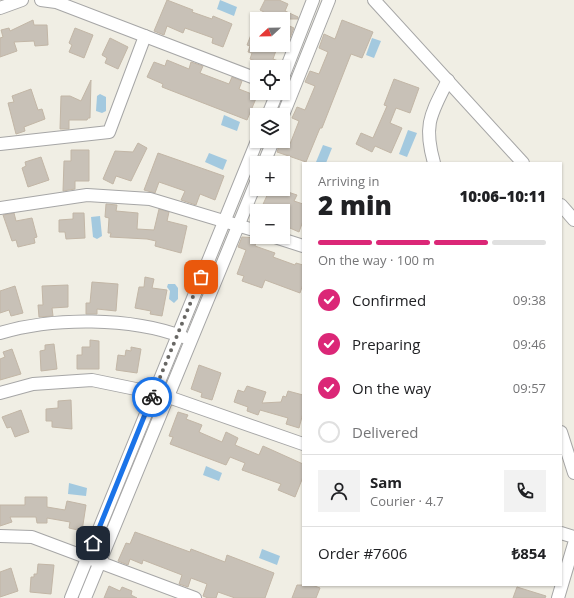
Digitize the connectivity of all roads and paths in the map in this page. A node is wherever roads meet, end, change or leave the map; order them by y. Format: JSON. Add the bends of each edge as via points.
{"nodes":[{"id":1,"x":22,"y":0,"type":"edge"},
{"id":2,"x":41,"y":0,"type":"edge"},
{"id":3,"x":313,"y":0,"type":"edge"},
{"id":4,"x":329,"y":0,"type":"edge"},
{"id":5,"x":374,"y":0,"type":"edge"},
{"id":6,"x":80,"y":5,"type":"edge"},
{"id":7,"x":0,"y":8,"type":"edge"},
{"id":8,"x":145,"y":36,"type":"junction"},
{"id":9,"x":290,"y":60,"type":"edge"},
{"id":10,"x":250,"y":76,"type":"edge"},
{"id":11,"x":448,"y":80,"type":"junction"},
{"id":12,"x":290,"y":87,"type":"edge"},
{"id":13,"x":0,"y":144,"type":"edge"},
{"id":14,"x":254,"y":148,"type":"edge"},
{"id":15,"x":434,"y":162,"type":"edge"},
{"id":16,"x":522,"y":162,"type":"edge"},
{"id":17,"x":251,"y":196,"type":"edge"},
{"id":18,"x":562,"y":206,"type":"edge"},
{"id":19,"x":0,"y":208,"type":"edge"},
{"id":20,"x":225,"y":220,"type":"junction"},
{"id":21,"x":574,"y":220,"type":"edge"},
{"id":22,"x":239,"y":225,"type":"junction"},
{"id":23,"x":250,"y":229,"type":"edge"},
{"id":24,"x":290,"y":242,"type":"edge"},
{"id":25,"x":302,"y":246,"type":"edge"},
{"id":26,"x":0,"y":333,"type":"edge"},
{"id":27,"x":177,"y":335,"type":"junction"},
{"id":28,"x":192,"y":340,"type":"junction"},
{"id":29,"x":0,"y":393,"type":"edge"},
{"id":30,"x":154,"y":393,"type":"junction"},
{"id":31,"x":168,"y":397,"type":"junction"},
{"id":32,"x":562,"y":435,"type":"edge"},
{"id":33,"x":302,"y":444,"type":"edge"},
{"id":34,"x":574,"y":473,"type":"edge"},
{"id":35,"x":562,"y":533,"type":"edge"},
{"id":36,"x":0,"y":536,"type":"edge"},
{"id":37,"x":574,"y":537,"type":"edge"},
{"id":38,"x":574,"y":544,"type":"edge"},
{"id":39,"x":87,"y":557,"type":"junction"},
{"id":40,"x":101,"y":562,"type":"junction"},
{"id":41,"x":562,"y":584,"type":"edge"},
{"id":42,"x":562,"y":586,"type":"edge"},
{"id":43,"x":71,"y":598,"type":"edge"},
{"id":44,"x":85,"y":598,"type":"edge"},
{"id":45,"x":196,"y":598,"type":"edge"},
{"id":46,"x":558,"y":598,"type":"edge"}],
"edges":[{"from":1,"to":7,"type":"street"},
{"from":2,"to":6,"type":"street"},
{"from":3,"to":9,"type":"street"},
{"from":4,"to":12,"type":"street"},
{"from":5,"to":11,"type":"street"},
{"from":6,"to":8,"type":"street"},
{"from":8,"to":10,"type":"street"},
{"from":8,"to":13,"type":"street","via":[[109,132]]},
{"from":11,"to":15,"type":"street","via":[[430,119],[428,135]]},
{"from":11,"to":16,"type":"street"},
{"from":14,"to":20,"type":"street"},
{"from":17,"to":22,"type":"street"},
{"from":18,"to":21,"type":"street"},
{"from":19,"to":20,"type":"street","via":[[87,195],[150,198]]},
{"from":20,"to":22,"type":"street"},
{"from":20,"to":27,"type":"street"},
{"from":22,"to":23,"type":"street"},
{"from":22,"to":28,"type":"street"},
{"from":24,"to":25,"type":"street"},
{"from":26,"to":27,"type":"street","via":[[16,328],[73,322],[130,324]]},
{"from":27,"to":28,"type":"street"},
{"from":27,"to":30,"type":"street"},
{"from":28,"to":31,"type":"street"},
{"from":29,"to":30,"type":"street","via":[[33,384],[92,380]]},
{"from":30,"to":31,"type":"street"},
{"from":30,"to":39,"type":"street"},
{"from":31,"to":33,"type":"street"},
{"from":31,"to":40,"type":"street"},
{"from":32,"to":34,"type":"street"},
{"from":35,"to":37,"type":"street"},
{"from":36,"to":39,"type":"street","via":[[32,537]]},
{"from":38,"to":41,"type":"street"},
{"from":39,"to":40,"type":"street"},
{"from":39,"to":43,"type":"street"},
{"from":40,"to":44,"type":"street"},
{"from":40,"to":45,"type":"street"},
{"from":42,"to":46,"type":"street"}]}
